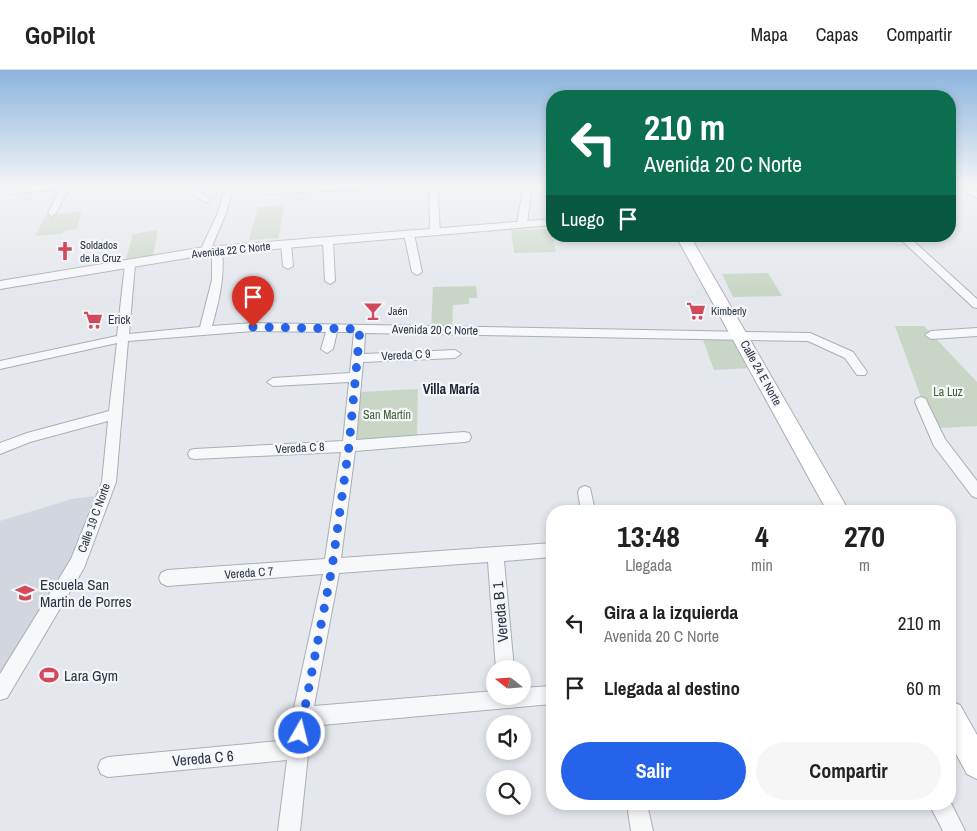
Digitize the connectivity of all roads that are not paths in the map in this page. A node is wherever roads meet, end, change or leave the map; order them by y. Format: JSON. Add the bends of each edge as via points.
{"nodes":[{"id":1,"x":220,"y":220,"type":"edge"},
{"id":2,"x":434,"y":220,"type":"edge"},
{"id":3,"x":523,"y":220,"type":"edge"},
{"id":4,"x":546,"y":222,"type":"edge"},
{"id":5,"x":522,"y":224,"type":"junction"},
{"id":6,"x":435,"y":232,"type":"junction"},
{"id":7,"x":409,"y":234,"type":"junction"},
{"id":8,"x":328,"y":240,"type":"junction"},
{"id":9,"x":686,"y":242,"type":"edge"},
{"id":10,"x":909,"y":242,"type":"edge"},
{"id":11,"x":286,"y":244,"type":"junction"},
{"id":12,"x":211,"y":251,"type":"junction"},
{"id":13,"x":130,"y":264,"type":"junction"},
{"id":14,"x":288,"y":266,"type":"dead end"},
{"id":15,"x":417,"y":272,"type":"dead end"},
{"id":16,"x":330,"y":281,"type":"dead end"},
{"id":17,"x":0,"y":285,"type":"edge"},
{"id":18,"x":977,"y":305,"type":"edge"},
{"id":19,"x":332,"y":328,"type":"junction"},
{"id":20,"x":360,"y":329,"type":"junction"},
{"id":21,"x":205,"y":330,"type":"junction"},
{"id":22,"x":977,"y":332,"type":"edge"},
{"id":23,"x":931,"y":335,"type":"dead end"},
{"id":24,"x":740,"y":336,"type":"junction"},
{"id":25,"x":123,"y":338,"type":"junction"},
{"id":26,"x":327,"y":349,"type":"dead end"},
{"id":27,"x":455,"y":354,"type":"dead end"},
{"id":28,"x":357,"y":358,"type":"junction"},
{"id":29,"x":0,"y":365,"type":"edge"},
{"id":30,"x":861,"y":372,"type":"dead end"},
{"id":31,"x":355,"y":376,"type":"junction"},
{"id":32,"x":273,"y":382,"type":"dead end"},
{"id":33,"x":921,"y":402,"type":"dead end"},
{"id":34,"x":116,"y":414,"type":"junction"},
{"id":35,"x":464,"y":437,"type":"dead end"},
{"id":36,"x":349,"y":446,"type":"junction"},
{"id":37,"x":0,"y":449,"type":"edge"},
{"id":38,"x":195,"y":454,"type":"dead end"},
{"id":39,"x":585,"y":492,"type":"dead end"},
{"id":40,"x":977,"y":492,"type":"edge"},
{"id":41,"x":587,"y":505,"type":"edge"},
{"id":42,"x":835,"y":505,"type":"edge"},
{"id":43,"x":546,"y":551,"type":"edge"},
{"id":44,"x":495,"y":555,"type":"junction"},
{"id":45,"x":332,"y":568,"type":"junction"},
{"id":46,"x":167,"y":578,"type":"dead end"},
{"id":47,"x":504,"y":660,"type":"edge"},
{"id":48,"x":0,"y":691,"type":"edge"},
{"id":49,"x":546,"y":696,"type":"edge"},
{"id":50,"x":531,"y":697,"type":"edge"},
{"id":51,"x":486,"y":700,"type":"edge"},
{"id":52,"x":302,"y":717,"type":"junction"},
{"id":53,"x":956,"y":726,"type":"edge"},
{"id":54,"x":298,"y":750,"type":"junction"},
{"id":55,"x":977,"y":764,"type":"edge"},
{"id":56,"x":108,"y":767,"type":"dead end"},
{"id":57,"x":638,"y":810,"type":"edge"},
{"id":58,"x":943,"y":810,"type":"edge"},
{"id":59,"x":289,"y":831,"type":"edge"},
{"id":60,"x":642,"y":831,"type":"edge"},
{"id":61,"x":954,"y":831,"type":"edge"}],
"edges":[{"from":1,"to":12,"type":"street"},
{"from":2,"to":6,"type":"street"},
{"from":3,"to":5,"type":"street"},
{"from":4,"to":5,"type":"street","name":"Avenida 22 C Norte"},
{"from":5,"to":6,"type":"street","name":"Avenida 22 C Norte"},
{"from":6,"to":7,"type":"street","name":"Avenida 22 C Norte"},
{"from":7,"to":8,"type":"street","name":"Avenida 22 C Norte"},
{"from":7,"to":15,"type":"street"},
{"from":8,"to":11,"type":"street","name":"Avenida 22 C Norte"},
{"from":8,"to":16,"type":"street"},
{"from":9,"to":24,"type":"main road","name":"Calle 24 E Norte"},
{"from":10,"to":18,"type":"street"},
{"from":11,"to":12,"type":"street","name":"Avenida 22 C Norte"},
{"from":11,"to":14,"type":"street"},
{"from":12,"to":13,"type":"street","name":"Avenida 22 C Norte"},
{"from":12,"to":21,"type":"street","via":[[219,267]]},
{"from":13,"to":17,"type":"street","name":"Avenida 22 C Norte"},
{"from":13,"to":25,"type":"street","name":"Calle 19 C Norte"},
{"from":19,"to":20,"type":"street","name":"Avenida 20 C Norte"},
{"from":19,"to":21,"type":"street","name":"Avenida 20 C Norte"},
{"from":19,"to":26,"type":"street"},
{"from":20,"to":24,"type":"street","name":"Avenida 20 C Norte"},
{"from":20,"to":28,"type":"street"},
{"from":21,"to":25,"type":"street","name":"Avenida 20 C Norte"},
{"from":22,"to":23,"type":"street"},
{"from":24,"to":30,"type":"street","name":"Avenida 20 C Norte","via":[[810,337],[849,355]]},
{"from":24,"to":42,"type":"main road","name":"Calle 24 E Norte"},
{"from":25,"to":29,"type":"street","name":"Avenida 20 C Norte"},
{"from":25,"to":34,"type":"street","name":"Calle 19 C Norte"},
{"from":27,"to":28,"type":"street","name":"Vereda C 9"},
{"from":28,"to":31,"type":"street"},
{"from":31,"to":32,"type":"street"},
{"from":31,"to":36,"type":"street"},
{"from":33,"to":40,"type":"street","via":[[938,442]]},
{"from":34,"to":37,"type":"street","via":[[27,438]]},
{"from":34,"to":48,"type":"street","name":"Calle 19 C Norte","via":[[109,482],[78,563]]},
{"from":35,"to":36,"type":"street","name":"Vereda C 8"},
{"from":36,"to":38,"type":"street","name":"Vereda C 8"},
{"from":36,"to":45,"type":"street"},
{"from":39,"to":41,"type":"street"},
{"from":43,"to":44,"type":"street","name":"Vereda C 7"},
{"from":44,"to":45,"type":"street","name":"Vereda C 7"},
{"from":44,"to":47,"type":"street","name":"Vereda B 1"},
{"from":45,"to":46,"type":"street","name":"Vereda C 7"},
{"from":45,"to":52,"type":"street"},
{"from":49,"to":50,"type":"street"},
{"from":51,"to":52,"type":"street"},
{"from":52,"to":54,"type":"street"},
{"from":53,"to":55,"type":"main road"},
{"from":54,"to":56,"type":"street","name":"Vereda C 6"},
{"from":54,"to":59,"type":"street"},
{"from":57,"to":60,"type":"street"},
{"from":58,"to":61,"type":"street"}]}
